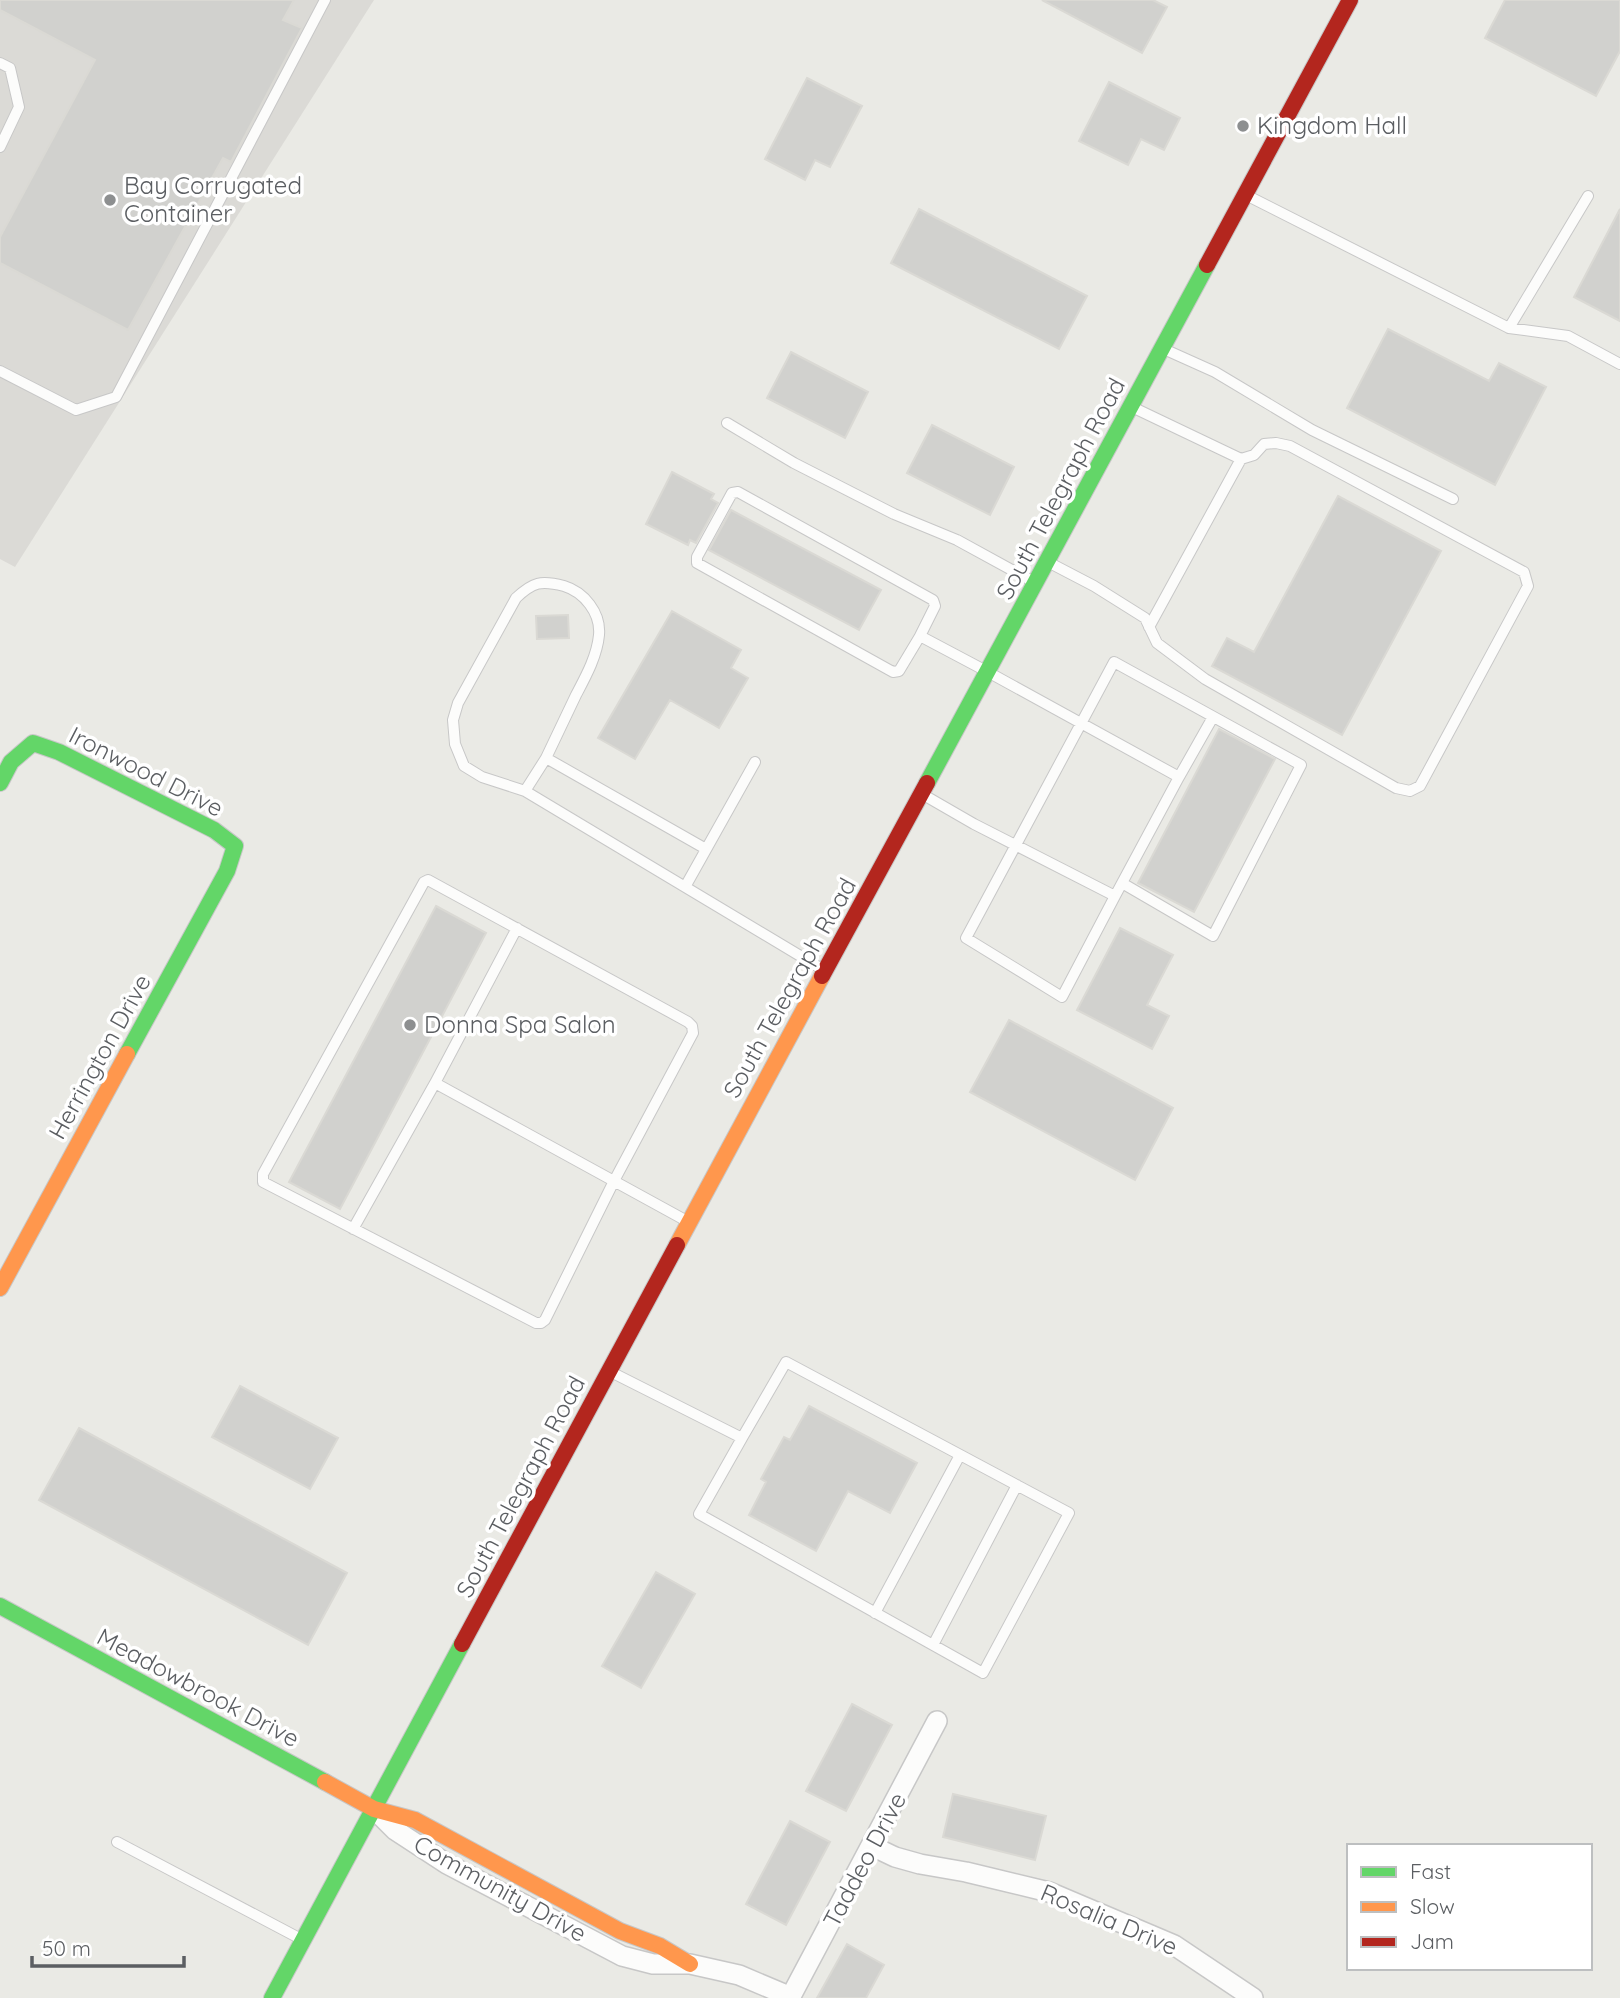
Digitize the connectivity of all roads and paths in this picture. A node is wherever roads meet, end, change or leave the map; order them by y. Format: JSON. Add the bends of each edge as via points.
{"nodes":[{"id":1,"x":325,"y":0,"type":"edge"},
{"id":2,"x":1350,"y":0,"type":"edge"},
{"id":3,"x":0,"y":63,"type":"edge"},
{"id":4,"x":0,"y":147,"type":"edge"},
{"id":5,"x":1246,"y":195,"type":"junction"},
{"id":6,"x":1588,"y":196,"type":"dead end"},
{"id":7,"x":1509,"y":328,"type":"junction"},
{"id":8,"x":1163,"y":348,"type":"junction"},
{"id":9,"x":1620,"y":364,"type":"edge"},
{"id":10,"x":0,"y":371,"type":"edge"},
{"id":11,"x":1131,"y":406,"type":"junction"},
{"id":12,"x":727,"y":423,"type":"dead end"},
{"id":13,"x":1241,"y":459,"type":"junction"},
{"id":14,"x":1453,"y":499,"type":"dead end"},
{"id":15,"x":1047,"y":562,"type":"junction"},
{"id":16,"x":1036,"y":583,"type":"junction"},
{"id":17,"x":1149,"y":627,"type":"junction"},
{"id":18,"x":919,"y":636,"type":"junction"},
{"id":19,"x":988,"y":672,"type":"junction"},
{"id":20,"x":1213,"y":717,"type":"junction"},
{"id":21,"x":1080,"y":723,"type":"junction"},
{"id":22,"x":546,"y":758,"type":"junction"},
{"id":23,"x":755,"y":762,"type":"dead end"},
{"id":24,"x":1178,"y":777,"type":"junction"},
{"id":25,"x":0,"y":783,"type":"edge"},
{"id":26,"x":525,"y":791,"type":"junction"},
{"id":27,"x":922,"y":794,"type":"junction"},
{"id":28,"x":1016,"y":844,"type":"junction"},
{"id":29,"x":235,"y":846,"type":"joint"},
{"id":30,"x":706,"y":849,"type":"junction"},
{"id":31,"x":1122,"y":883,"type":"junction"},
{"id":32,"x":685,"y":887,"type":"junction"},
{"id":33,"x":1115,"y":896,"type":"junction"},
{"id":34,"x":517,"y":928,"type":"junction"},
{"id":35,"x":825,"y":971,"type":"junction"},
{"id":36,"x":435,"y":1083,"type":"junction"},
{"id":37,"x":614,"y":1181,"type":"junction"},
{"id":38,"x":689,"y":1222,"type":"junction"},
{"id":39,"x":353,"y":1229,"type":"junction"},
{"id":40,"x":0,"y":1288,"type":"edge"},
{"id":41,"x":609,"y":1371,"type":"junction"},
{"id":42,"x":741,"y":1438,"type":"junction"},
{"id":43,"x":960,"y":1455,"type":"junction"},
{"id":44,"x":1017,"y":1485,"type":"junction"},
{"id":45,"x":0,"y":1606,"type":"edge"},
{"id":46,"x":875,"y":1613,"type":"junction"},
{"id":47,"x":933,"y":1645,"type":"junction"},
{"id":48,"x":937,"y":1721,"type":"dead end"},
{"id":49,"x":374,"y":1809,"type":"junction"},
{"id":50,"x":117,"y":1842,"type":"dead end"},
{"id":51,"x":872,"y":1846,"type":"junction"},
{"id":52,"x":545,"y":1891,"type":"junction"},
{"id":53,"x":535,"y":1911,"type":"junction"},
{"id":54,"x":303,"y":1940,"type":"junction"},
{"id":55,"x":690,"y":1964,"type":"junction"},
{"id":56,"x":791,"y":1997,"type":"edge"},
{"id":57,"x":272,"y":1998,"type":"edge"},
{"id":58,"x":1254,"y":1998,"type":"edge"}],
"edges":[{"from":1,"to":10,"type":"lane","via":[[116,397],[76,410]]},
{"from":2,"to":5,"type":"main road","name":"South Telegraph Road"},
{"from":3,"to":4,"type":"lane","via":[[10,68],[19,107]]},
{"from":5,"to":7,"type":"lane"},
{"from":5,"to":8,"type":"main road","name":"South Telegraph Road"},
{"from":6,"to":7,"type":"lane"},
{"from":7,"to":9,"type":"lane","via":[[1568,336]]},
{"from":8,"to":11,"type":"main road","name":"South Telegraph Road"},
{"from":8,"to":14,"type":"lane","via":[[1215,372],[1312,430]]},
{"from":11,"to":13,"type":"lane"},
{"from":11,"to":15,"type":"main road","name":"South Telegraph Road"},
{"from":12,"to":16,"type":"lane","via":[[794,463]]},
{"from":13,"to":17,"type":"lane"},
{"from":13,"to":17,"type":"lane","via":[[1254,456],[1264,444],[1290,446],[1524,572],[1528,586],[1420,786],[1410,791],[1396,788],[1205,679],[1157,643]]},
{"from":15,"to":16,"type":"main road","name":"South Telegraph Road"},
{"from":15,"to":17,"type":"lane","via":[[1094,586],[1144,618]]},
{"from":16,"to":19,"type":"main road","name":"South Telegraph Road"},
{"from":18,"to":18,"type":"lane","via":[[899,671],[893,672],[697,563],[697,557],[732,494],[738,492],[933,600],[935,606]]},
{"from":18,"to":19,"type":"lane"},
{"from":19,"to":21,"type":"lane"},
{"from":19,"to":27,"type":"main road","name":"South Telegraph Road"},
{"from":20,"to":21,"type":"lane","via":[[1114,662]]},
{"from":20,"to":24,"type":"lane"},
{"from":20,"to":31,"type":"lane","via":[[1301,765],[1213,936]]},
{"from":21,"to":24,"type":"lane"},
{"from":21,"to":28,"type":"lane"},
{"from":22,"to":26,"type":"lane"},
{"from":22,"to":26,"type":"lane","via":[[593,661],[599,633],[595,614],[582,593],[547,583],[529,585],[516,598],[453,720],[455,744],[464,766]]},
{"from":22,"to":30,"type":"lane"},
{"from":23,"to":30,"type":"lane"},
{"from":24,"to":31,"type":"lane"},
{"from":25,"to":29,"type":"main road","name":"Ironwood Drive","via":[[11,762],[33,743],[60,752],[214,830]]},
{"from":26,"to":32,"type":"lane"},
{"from":27,"to":28,"type":"lane"},
{"from":27,"to":35,"type":"main road","name":"South Telegraph Road"},
{"from":28,"to":33,"type":"lane"},
{"from":28,"to":33,"type":"lane","via":[[966,938],[1062,997]]},
{"from":29,"to":40,"type":"main road","name":"Herrington Drive","via":[[227,871]]},
{"from":30,"to":32,"type":"lane"},
{"from":31,"to":33,"type":"lane"},
{"from":32,"to":35,"type":"lane"},
{"from":34,"to":36,"type":"lane"},
{"from":34,"to":37,"type":"lane","via":[[692,1026],[693,1033]]},
{"from":34,"to":39,"type":"lane","via":[[431,881],[424,882],[263,1174],[263,1182]]},
{"from":35,"to":38,"type":"main road","name":"South Telegraph Road"},
{"from":36,"to":37,"type":"lane"},
{"from":36,"to":39,"type":"lane"},
{"from":37,"to":38,"type":"lane"},
{"from":37,"to":39,"type":"lane","via":[[541,1323]]},
{"from":38,"to":41,"type":"main road","name":"South Telegraph Road"},
{"from":41,"to":42,"type":"lane"},
{"from":41,"to":49,"type":"main road","name":"South Telegraph Road"},
{"from":42,"to":43,"type":"lane","via":[[786,1362]]},
{"from":42,"to":46,"type":"lane","via":[[699,1514]]},
{"from":43,"to":44,"type":"lane"},
{"from":43,"to":46,"type":"lane"},
{"from":44,"to":47,"type":"lane"},
{"from":44,"to":47,"type":"lane","via":[[1069,1513],[983,1673]]},
{"from":45,"to":49,"type":"main road","name":"Meadowbrook Drive"},
{"from":46,"to":47,"type":"lane"},
{"from":48,"to":51,"type":"street","name":"Taddeo Drive"},
{"from":49,"to":52,"type":"main road","name":"Community Drive","via":[[415,1820]]},
{"from":49,"to":53,"type":"street","name":"Community Drive","via":[[395,1830],[447,1864]]},
{"from":49,"to":54,"type":"main road","name":"South Telegraph Road"},
{"from":50,"to":54,"type":"lane"},
{"from":51,"to":56,"type":"street","name":"Taddeo Drive"},
{"from":51,"to":58,"type":"street","name":"Rosalia Drive","via":[[920,1864],[1049,1892],[1174,1945]]},
{"from":52,"to":53,"type":"lane"},
{"from":52,"to":55,"type":"main road","name":"Community Drive"},
{"from":53,"to":55,"type":"street","name":"Community Drive","via":[[622,1956],[653,1964]]},
{"from":54,"to":57,"type":"main road","name":"South Telegraph Road"},
{"from":55,"to":56,"type":"street","name":"Community Drive","via":[[739,1975]]}]}
